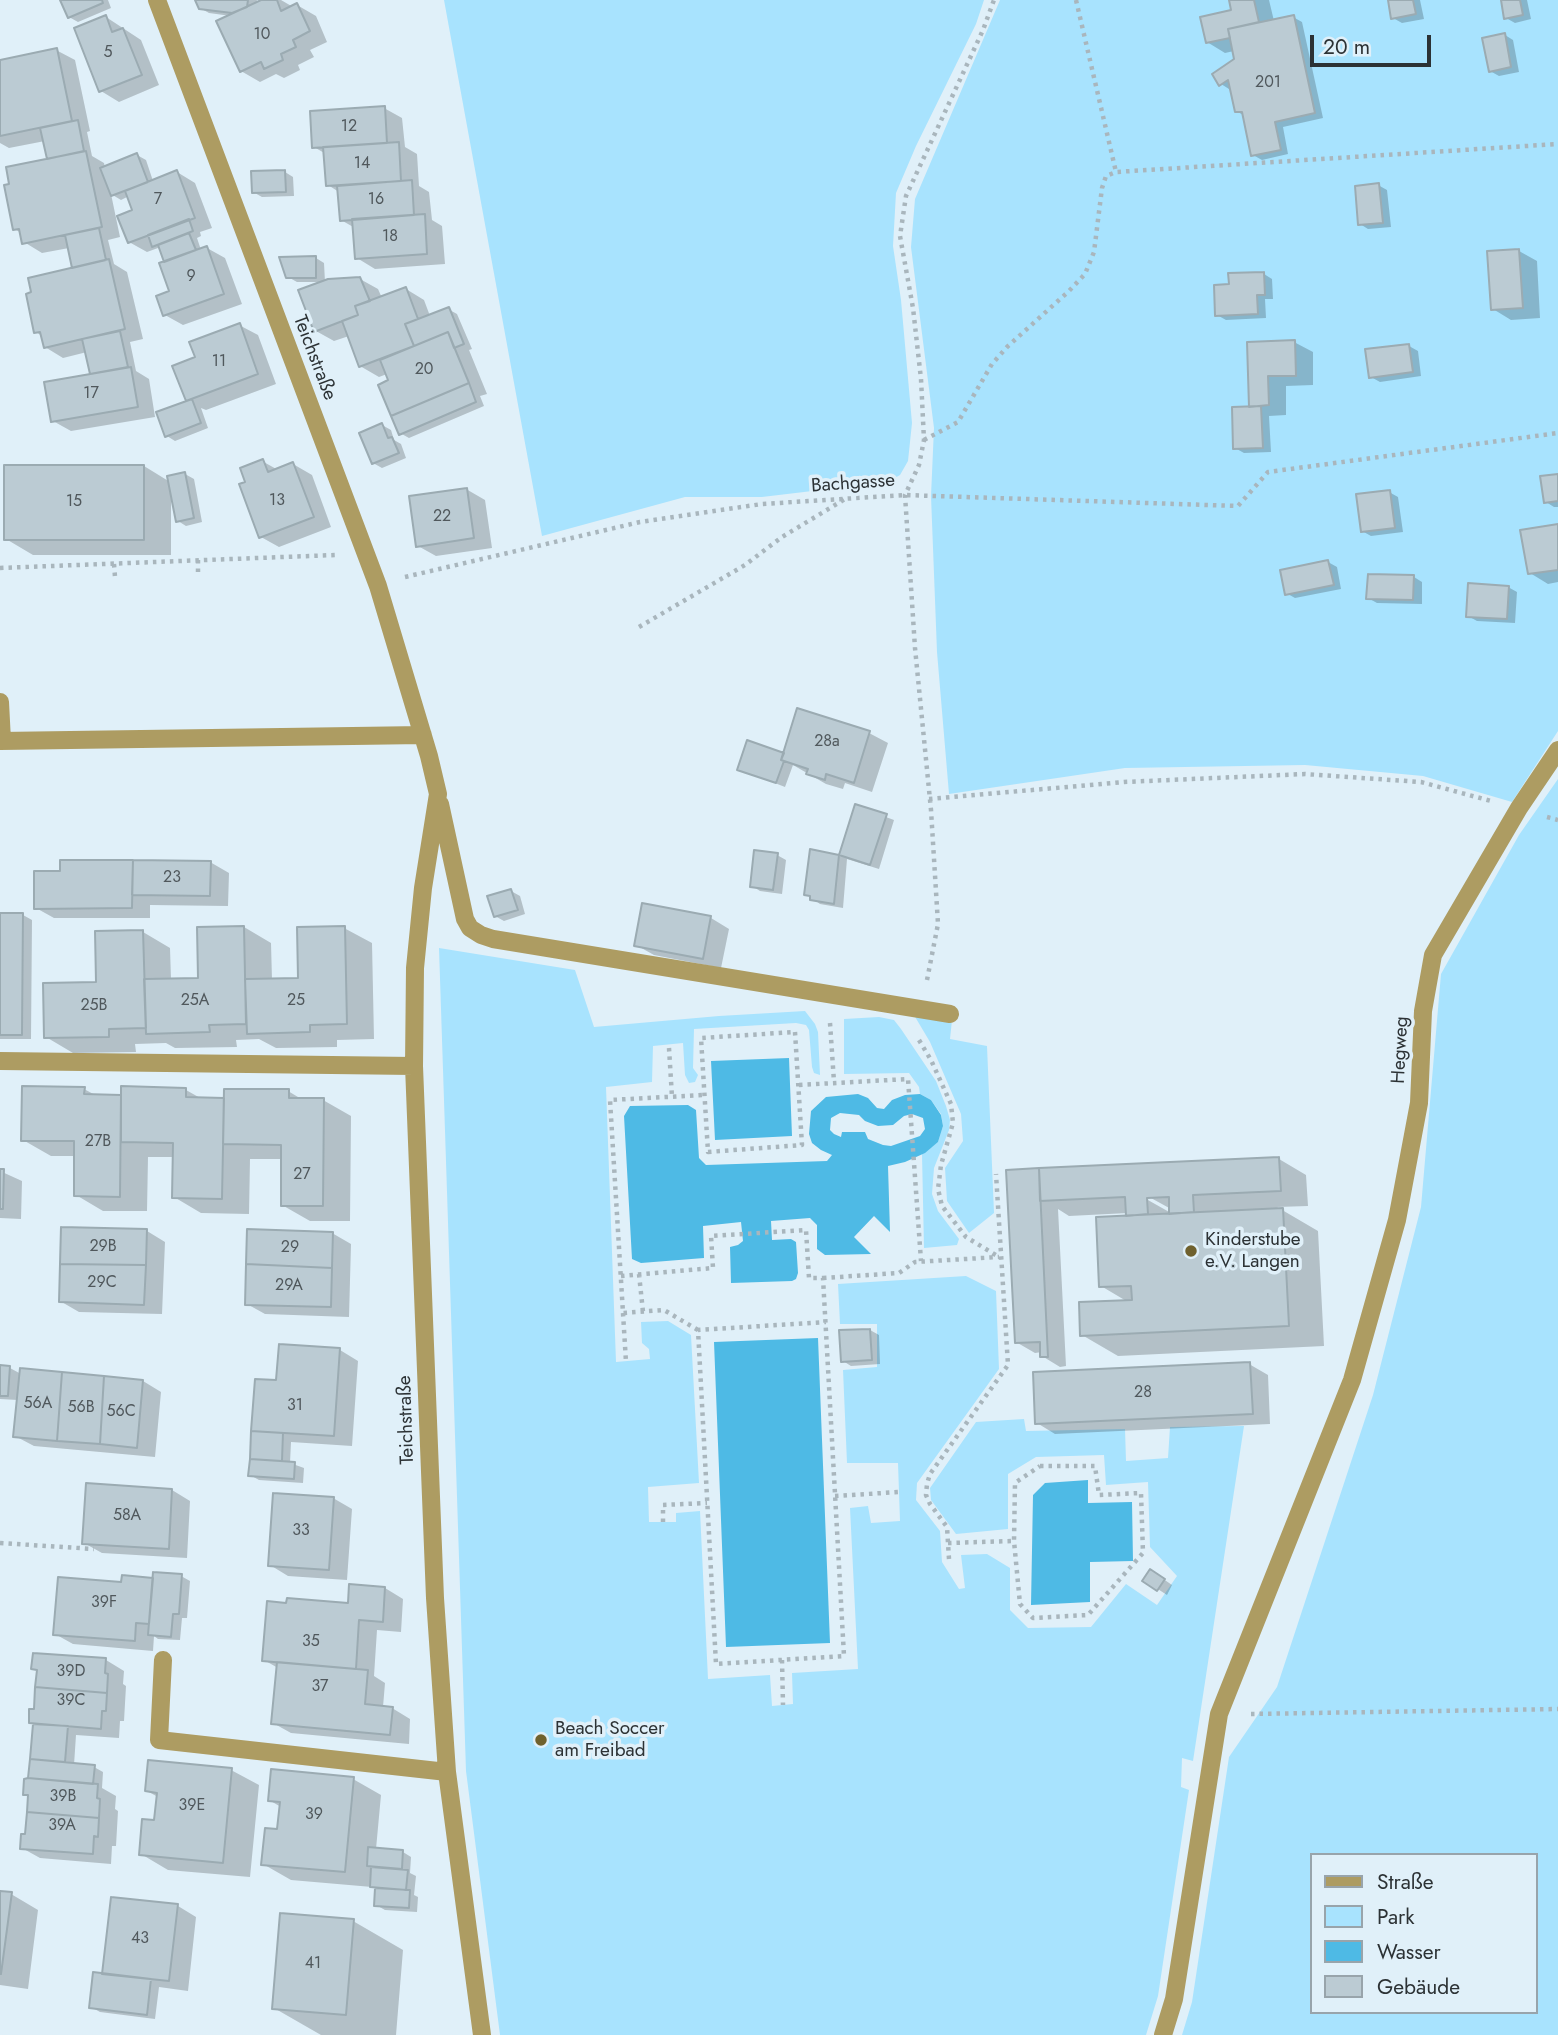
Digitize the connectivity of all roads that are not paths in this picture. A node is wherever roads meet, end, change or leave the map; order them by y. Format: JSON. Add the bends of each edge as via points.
{"nodes":[{"id":1,"x":157,"y":0,"type":"edge"},
{"id":2,"x":0,"y":702,"type":"edge"},
{"id":3,"x":423,"y":735,"type":"junction"},
{"id":4,"x":1,"y":741,"type":"edge"},
{"id":5,"x":1558,"y":750,"type":"edge"},
{"id":6,"x":438,"y":794,"type":"junction"},
{"id":7,"x":950,"y":1014,"type":"dead end"},
{"id":8,"x":0,"y":1060,"type":"edge"},
{"id":9,"x":414,"y":1066,"type":"junction"},
{"id":10,"x":163,"y":1660,"type":"dead end"},
{"id":11,"x":447,"y":1772,"type":"junction"},
{"id":12,"x":482,"y":2035,"type":"edge"},
{"id":13,"x":1163,"y":2035,"type":"edge"}],
"edges":[{"from":1,"to":3,"type":"street","name":"Teichstraße","via":[[366,555]]},
{"from":2,"to":4,"type":"street"},
{"from":3,"to":4,"type":"street"},
{"from":3,"to":6,"type":"street","name":"Teichstraße"},
{"from":5,"to":13,"type":"street","name":"Hegweg","via":[[1433,955],[1423,1011],[1419,1103],[1397,1220],[1352,1380],[1219,1714],[1174,1999]]},
{"from":6,"to":7,"type":"street","via":[[465,919],[481,935]]},
{"from":6,"to":9,"type":"street","name":"Teichstraße","via":[[415,968]]},
{"from":8,"to":9,"type":"street"},
{"from":9,"to":11,"type":"street","name":"Teichstraße","via":[[435,1598]]},
{"from":10,"to":11,"type":"street","via":[[159,1740]]},
{"from":11,"to":12,"type":"street","name":"Teichstraße"}]}
